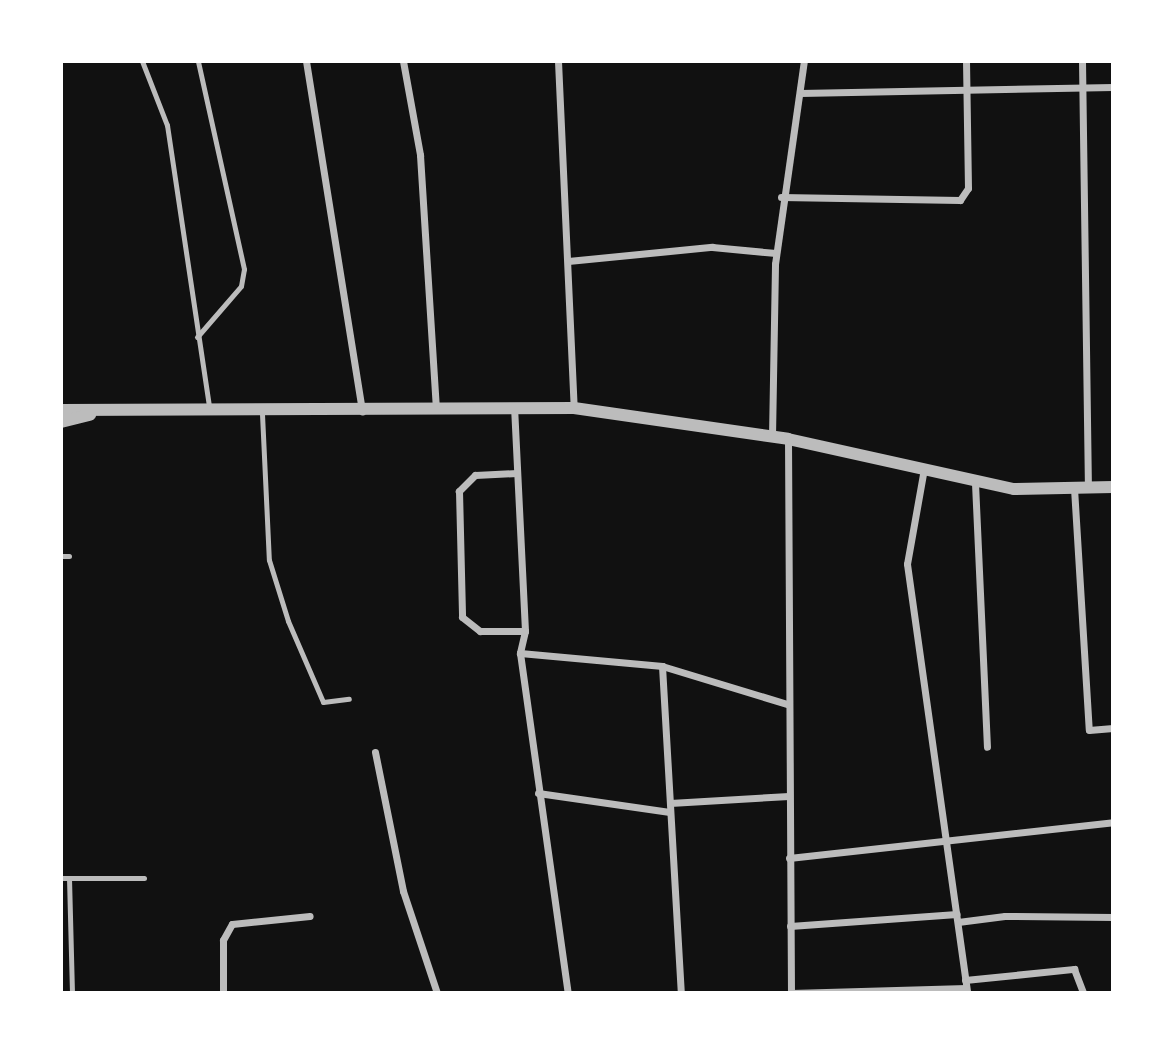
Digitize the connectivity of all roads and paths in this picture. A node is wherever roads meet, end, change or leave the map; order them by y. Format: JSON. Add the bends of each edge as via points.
{"nodes":[{"id":1,"x":142,"y":61,"type":"edge"},
{"id":2,"x":198,"y":61,"type":"edge"},
{"id":3,"x":306,"y":61,"type":"edge"},
{"id":4,"x":403,"y":61,"type":"edge"},
{"id":5,"x":558,"y":61,"type":"edge"},
{"id":6,"x":804,"y":61,"type":"edge"},
{"id":7,"x":966,"y":61,"type":"edge"},
{"id":8,"x":1082,"y":61,"type":"edge"},
{"id":9,"x":1080,"y":86,"type":"junction"},
{"id":10,"x":1113,"y":87,"type":"edge"},
{"id":11,"x":966,"y":88,"type":"junction"},
{"id":12,"x":800,"y":93,"type":"junction"},
{"id":13,"x":781,"y":197,"type":"junction"},
{"id":14,"x":776,"y":253,"type":"junction"},
{"id":15,"x":568,"y":261,"type":"junction"},
{"id":16,"x":197,"y":338,"type":"junction"},
{"id":17,"x":514,"y":406,"type":"junction"},
{"id":18,"x":574,"y":408,"type":"junction"},
{"id":19,"x":436,"y":409,"type":"junction"},
{"id":20,"x":61,"y":410,"type":"edge"},
{"id":21,"x":362,"y":412,"type":"junction"},
{"id":22,"x":101,"y":413,"type":"junction"},
{"id":23,"x":210,"y":414,"type":"junction"},
{"id":24,"x":262,"y":414,"type":"junction"},
{"id":25,"x":61,"y":422,"type":"edge"},
{"id":26,"x":772,"y":436,"type":"junction"},
{"id":27,"x":788,"y":439,"type":"junction"},
{"id":28,"x":517,"y":473,"type":"junction"},
{"id":29,"x":923,"y":474,"type":"junction"},
{"id":30,"x":975,"y":483,"type":"junction"},
{"id":31,"x":1113,"y":487,"type":"edge"},
{"id":32,"x":1074,"y":488,"type":"junction"},
{"id":33,"x":1088,"y":488,"type":"junction"},
{"id":34,"x":61,"y":556,"type":"edge"},
{"id":35,"x":69,"y":556,"type":"dead end"},
{"id":36,"x":526,"y":631,"type":"junction"},
{"id":37,"x":520,"y":653,"type":"junction"},
{"id":38,"x":662,"y":666,"type":"junction"},
{"id":39,"x":349,"y":699,"type":"dead end"},
{"id":40,"x":787,"y":704,"type":"junction"},
{"id":41,"x":1113,"y":728,"type":"edge"},
{"id":42,"x":987,"y":747,"type":"dead end"},
{"id":43,"x":375,"y":752,"type":"dead end"},
{"id":44,"x":538,"y":793,"type":"junction"},
{"id":45,"x":789,"y":796,"type":"junction"},
{"id":46,"x":670,"y":803,"type":"junction"},
{"id":47,"x":670,"y":812,"type":"junction"},
{"id":48,"x":1113,"y":822,"type":"edge"},
{"id":49,"x":948,"y":842,"type":"junction"},
{"id":50,"x":789,"y":858,"type":"junction"},
{"id":51,"x":61,"y":878,"type":"edge"},
{"id":52,"x":69,"y":878,"type":"junction"},
{"id":53,"x":144,"y":878,"type":"dead end"},
{"id":54,"x":310,"y":916,"type":"dead end"},
{"id":55,"x":1113,"y":917,"type":"edge"},
{"id":56,"x":957,"y":918,"type":"junction"},
{"id":57,"x":790,"y":926,"type":"junction"},
{"id":58,"x":966,"y":987,"type":"edge"},
{"id":59,"x":72,"y":993,"type":"edge"},
{"id":60,"x":223,"y":993,"type":"edge"},
{"id":61,"x":438,"y":993,"type":"edge"},
{"id":62,"x":568,"y":993,"type":"edge"},
{"id":63,"x":681,"y":993,"type":"edge"},
{"id":64,"x":791,"y":993,"type":"edge"},
{"id":65,"x":1083,"y":993,"type":"edge"}],
"edges":[{"from":1,"to":16,"type":"lane","via":[[167,125]]},
{"from":2,"to":16,"type":"lane","via":[[244,269],[241,286]]},
{"from":3,"to":21,"type":"street"},
{"from":4,"to":19,"type":"street","via":[[420,155]]},
{"from":5,"to":15,"type":"street"},
{"from":6,"to":12,"type":"street"},
{"from":7,"to":11,"type":"street"},
{"from":8,"to":9,"type":"street"},
{"from":9,"to":10,"type":"street"},
{"from":9,"to":11,"type":"street"},
{"from":9,"to":33,"type":"street"},
{"from":11,"to":12,"type":"street"},
{"from":11,"to":13,"type":"street","via":[[968,188],[960,200]]},
{"from":12,"to":13,"type":"street"},
{"from":13,"to":14,"type":"street"},
{"from":14,"to":15,"type":"street","via":[[712,247]]},
{"from":14,"to":26,"type":"street"},
{"from":15,"to":18,"type":"street"},
{"from":16,"to":23,"type":"lane"},
{"from":17,"to":18,"type":"street"},
{"from":17,"to":19,"type":"street"},
{"from":17,"to":28,"type":"street"},
{"from":18,"to":26,"type":"street"},
{"from":19,"to":21,"type":"street"},
{"from":20,"to":22,"type":"street"},
{"from":21,"to":24,"type":"street"},
{"from":22,"to":23,"type":"street"},
{"from":22,"to":25,"type":"street"},
{"from":23,"to":24,"type":"street"},
{"from":24,"to":39,"type":"lane","via":[[269,560],[323,702]]},
{"from":26,"to":27,"type":"street"},
{"from":27,"to":29,"type":"street"},
{"from":27,"to":40,"type":"street"},
{"from":28,"to":36,"type":"street"},
{"from":28,"to":36,"type":"street","via":[[475,475],[459,491],[461,617],[480,631]]},
{"from":29,"to":30,"type":"street"},
{"from":29,"to":49,"type":"street","via":[[907,564]]},
{"from":30,"to":32,"type":"street"},
{"from":30,"to":42,"type":"street"},
{"from":31,"to":33,"type":"street"},
{"from":32,"to":33,"type":"street"},
{"from":32,"to":41,"type":"street","via":[[1089,730]]},
{"from":34,"to":35,"type":"lane"},
{"from":36,"to":37,"type":"street"},
{"from":37,"to":38,"type":"street"},
{"from":37,"to":44,"type":"street"},
{"from":38,"to":40,"type":"street"},
{"from":38,"to":46,"type":"street"},
{"from":40,"to":45,"type":"street"},
{"from":43,"to":61,"type":"street","via":[[403,891]]},
{"from":44,"to":47,"type":"street"},
{"from":44,"to":62,"type":"street"},
{"from":45,"to":46,"type":"street"},
{"from":45,"to":50,"type":"street"},
{"from":46,"to":47,"type":"street"},
{"from":47,"to":63,"type":"street"},
{"from":48,"to":49,"type":"street"},
{"from":49,"to":50,"type":"street"},
{"from":49,"to":56,"type":"street"},
{"from":50,"to":57,"type":"street"},
{"from":51,"to":52,"type":"lane"},
{"from":52,"to":53,"type":"lane"},
{"from":52,"to":59,"type":"lane"},
{"from":54,"to":60,"type":"street","via":[[232,924],[223,940]]},
{"from":55,"to":56,"type":"street"},
{"from":56,"to":57,"type":"street"},
{"from":56,"to":58,"type":"street"},
{"from":57,"to":64,"type":"street"},
{"from":58,"to":64,"type":"street"},
{"from":58,"to":65,"type":"street","via":[[1074,969]]}]}
